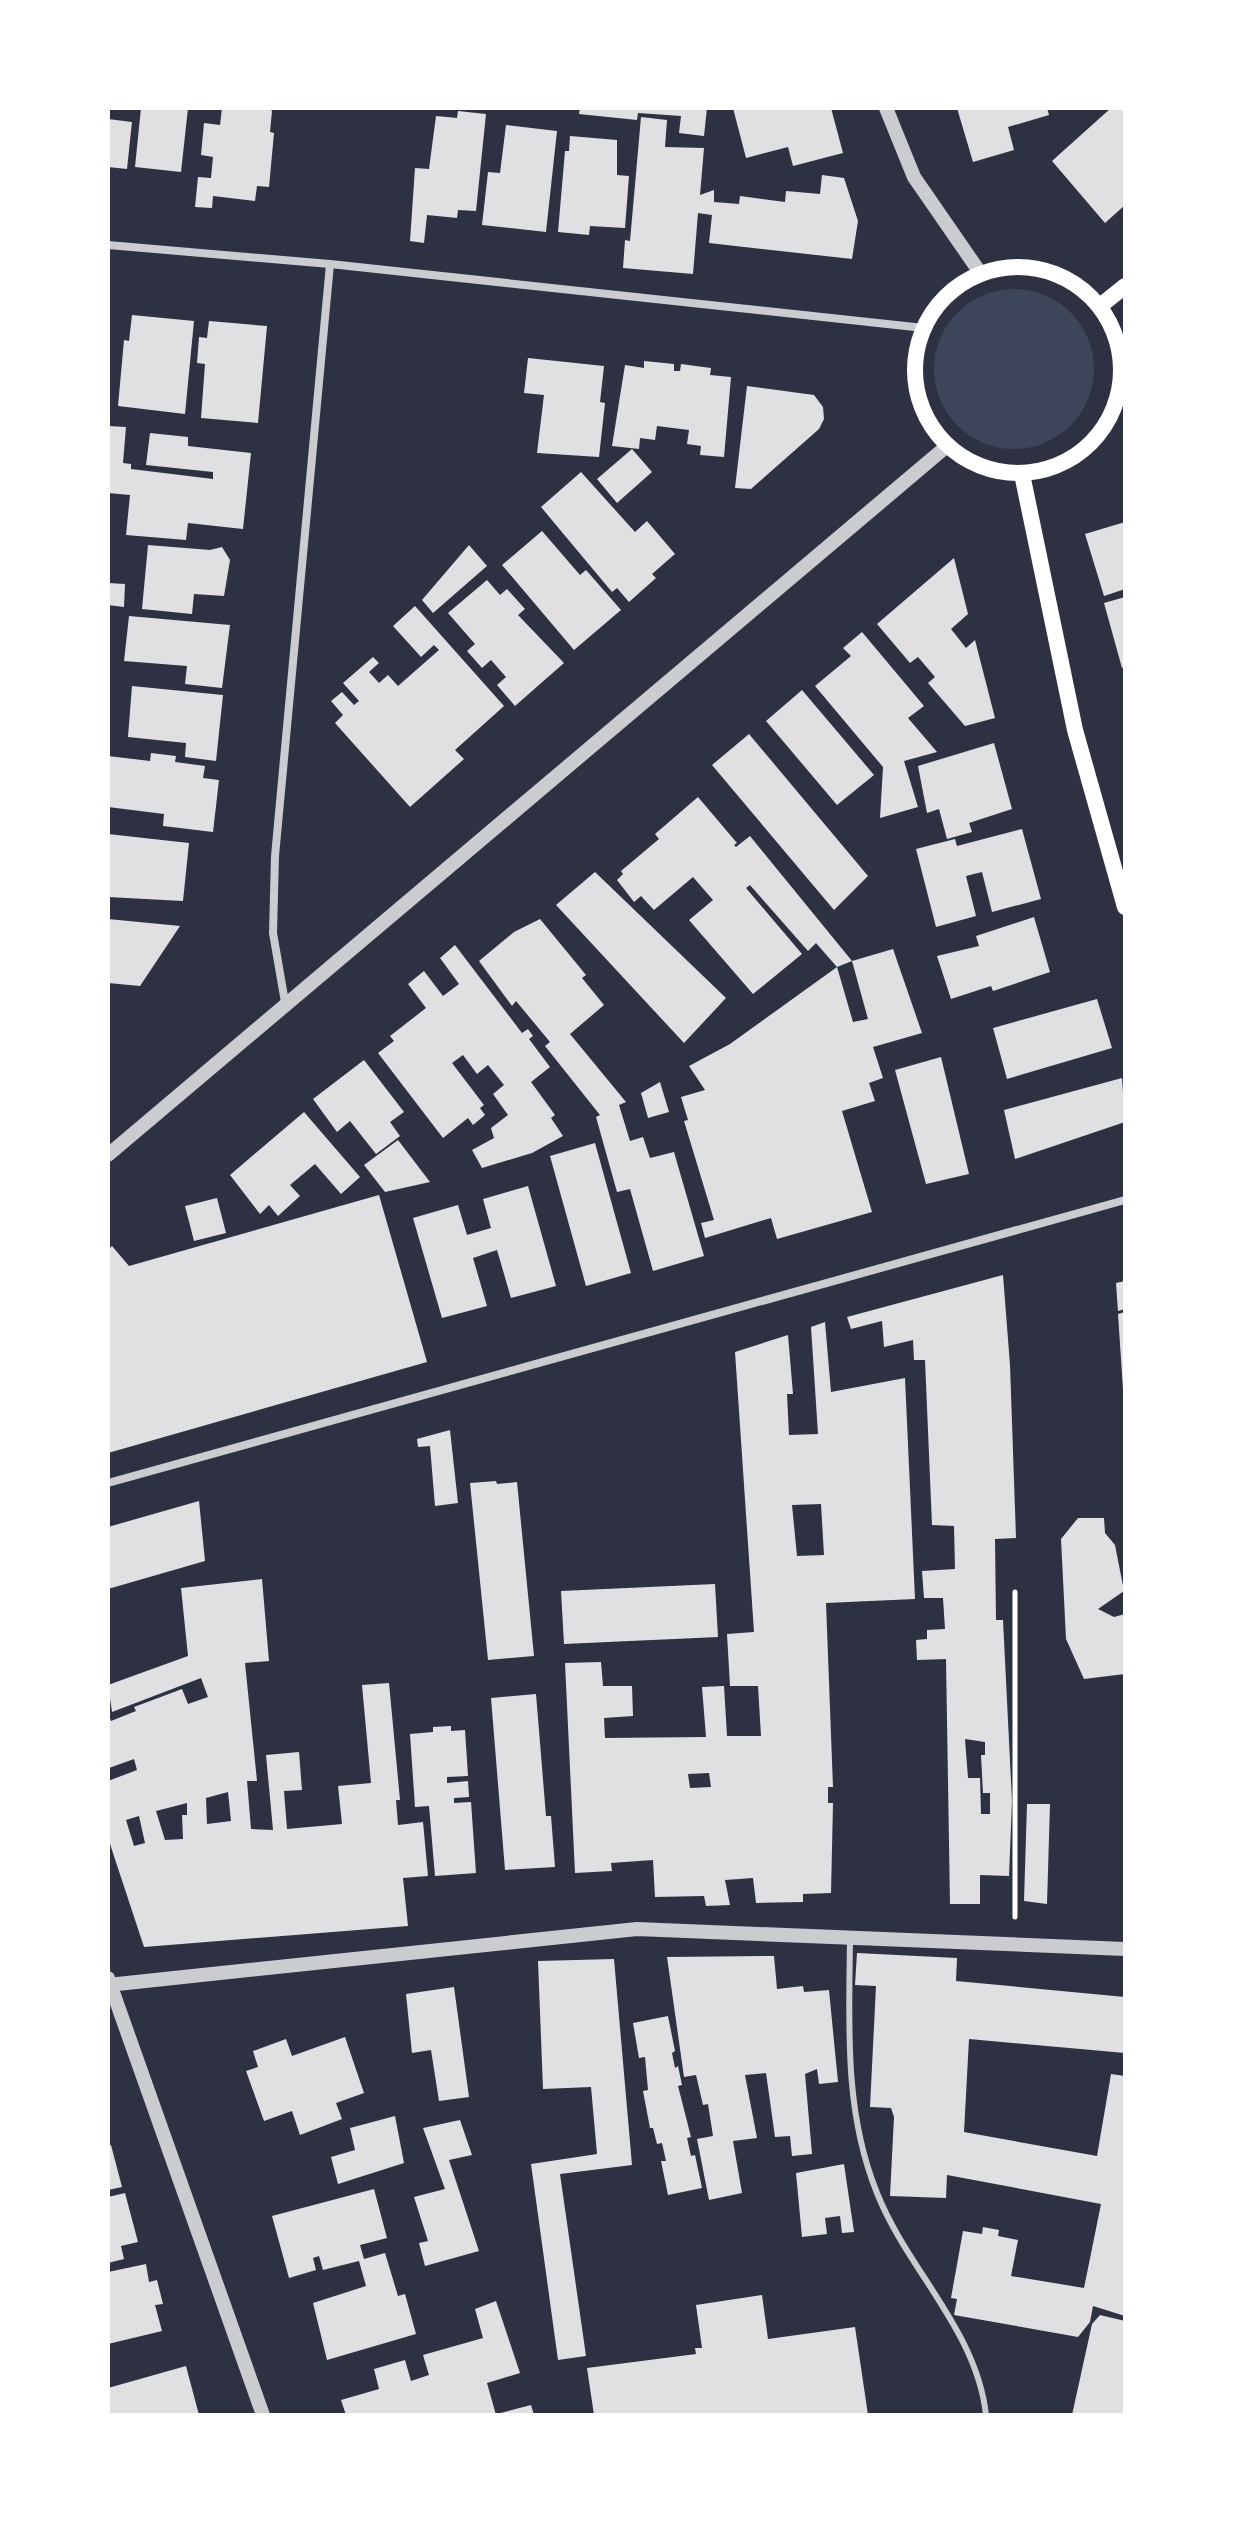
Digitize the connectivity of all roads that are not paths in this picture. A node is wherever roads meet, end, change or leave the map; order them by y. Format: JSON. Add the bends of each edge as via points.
{"nodes":[{"id":1,"x":886,"y":108,"type":"edge"},
{"id":2,"x":108,"y":245,"type":"edge"},
{"id":3,"x":330,"y":264,"type":"junction"},
{"id":4,"x":981,"y":274,"type":"junction"},
{"id":5,"x":1125,"y":286,"type":"edge"},
{"id":6,"x":1100,"y":306,"type":"junction"},
{"id":7,"x":924,"y":328,"type":"junction"},
{"id":8,"x":947,"y":446,"type":"junction"},
{"id":9,"x":1022,"y":474,"type":"junction"},
{"id":10,"x":1125,"y":907,"type":"edge"},
{"id":11,"x":286,"y":1008,"type":"junction"},
{"id":12,"x":108,"y":1155,"type":"edge"},
{"id":13,"x":1125,"y":1200,"type":"edge"},
{"id":14,"x":108,"y":1483,"type":"edge"},
{"id":15,"x":850,"y":1937,"type":"junction"},
{"id":16,"x":1125,"y":1949,"type":"edge"},
{"id":17,"x":109,"y":1982,"type":"edge"},
{"id":18,"x":263,"y":2415,"type":"edge"},
{"id":19,"x":986,"y":2415,"type":"edge"}],
"edges":[{"from":1,"to":4,"type":"street","via":[[914,177]]},
{"from":2,"to":3,"type":"street"},
{"from":3,"to":7,"type":"street"},
{"from":3,"to":11,"type":"street","via":[[275,856],[273,933]]},
{"from":4,"to":6,"type":"main road","via":[[1013,267],[1045,271],[1075,284]]},
{"from":4,"to":7,"type":"main road","via":[[957,287]]},
{"from":5,"to":6,"type":"main road"},
{"from":6,"to":9,"type":"main road","via":[[1115,335],[1121,366],[1111,413],[1082,452],[1054,467]]},
{"from":7,"to":8,"type":"main road","via":[[915,378],[920,403]]},
{"from":8,"to":9,"type":"main road","via":[[969,462]]},
{"from":8,"to":11,"type":"street"},
{"from":9,"to":10,"type":"main road","via":[[1075,730]]},
{"from":11,"to":12,"type":"street"},
{"from":13,"to":14,"type":"street"},
{"from":15,"to":16,"type":"street"},
{"from":15,"to":17,"type":"street","via":[[637,1929]]},
{"from":15,"to":19,"type":"lane","via":[[847,2059],[873,2181],[971,2356]]},
{"from":17,"to":18,"type":"street"}]}
